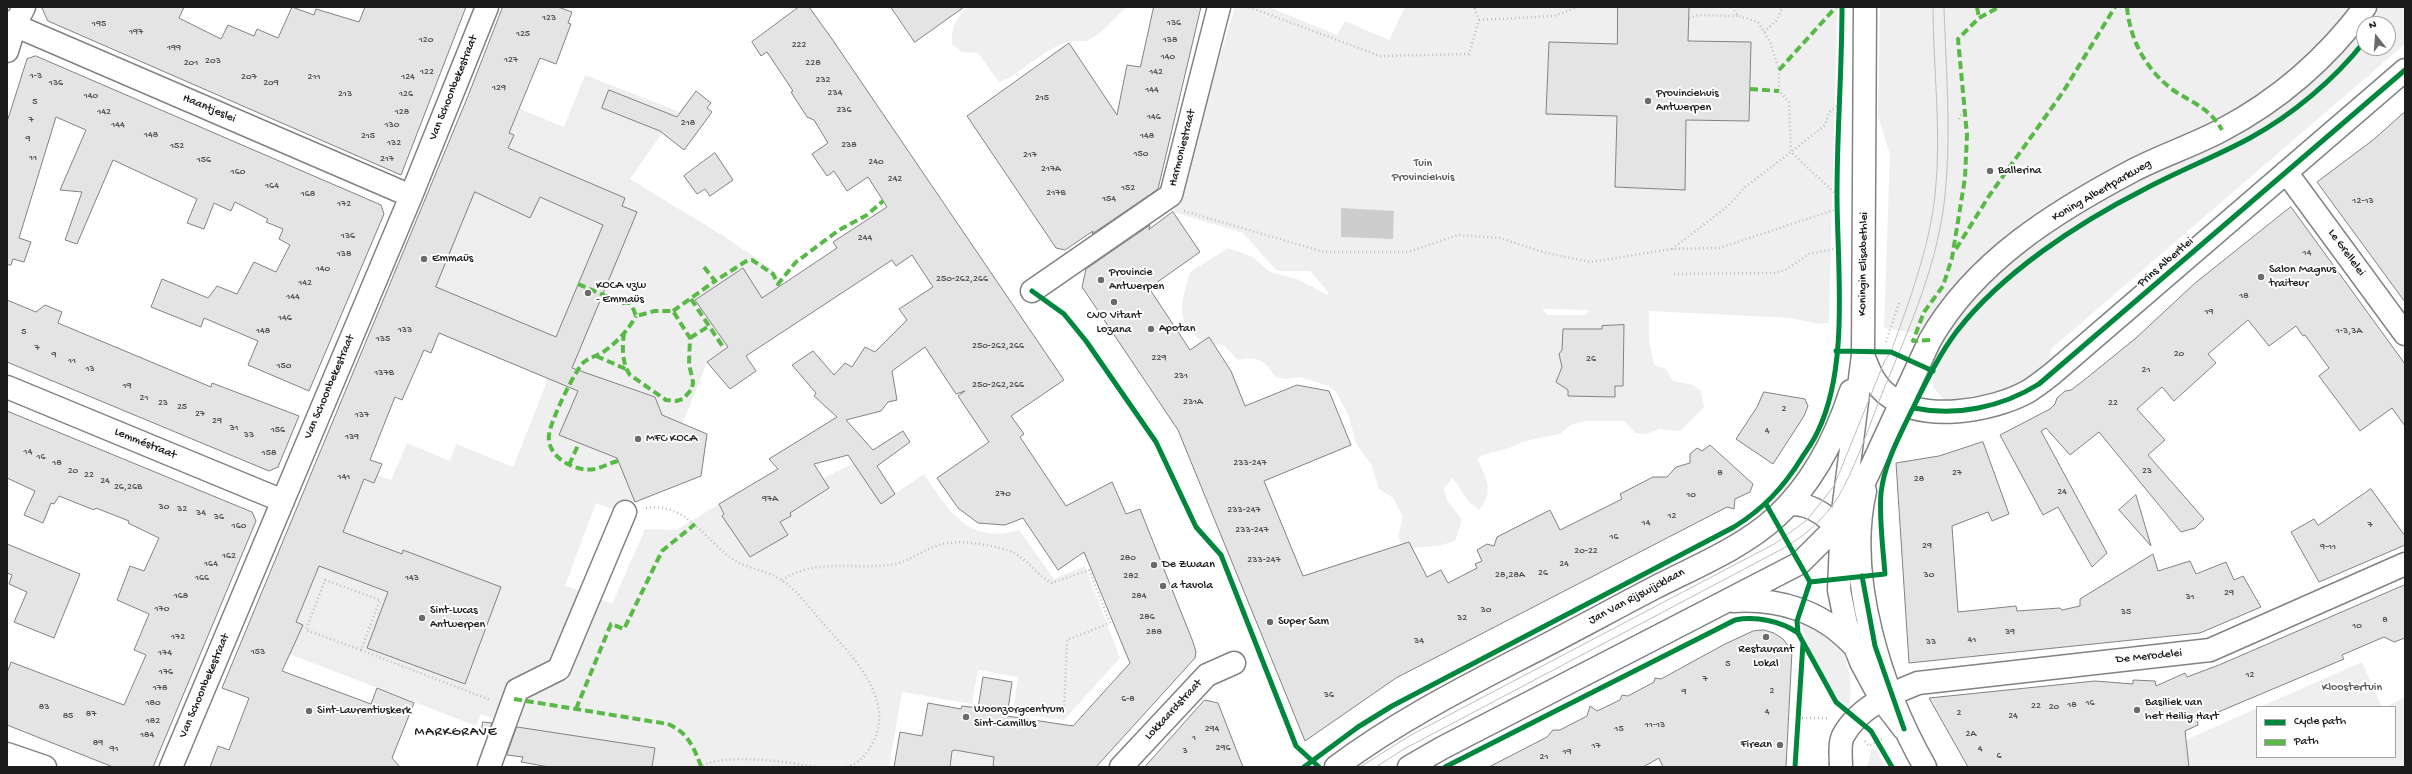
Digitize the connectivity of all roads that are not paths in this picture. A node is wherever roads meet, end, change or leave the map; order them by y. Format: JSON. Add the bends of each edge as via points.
{"nodes":[{"id":1,"x":487,"y":7,"type":"edge"},
{"id":2,"x":1219,"y":7,"type":"edge"},
{"id":3,"x":1865,"y":7,"type":"edge"},
{"id":4,"x":2365,"y":7,"type":"edge"},
{"id":5,"x":15,"y":18,"type":"edge"},
{"id":6,"x":7,"y":51,"type":"edge"},
{"id":7,"x":2405,"y":70,"type":"edge"},
{"id":8,"x":2286,"y":172,"type":"junction"},
{"id":9,"x":411,"y":196,"type":"junction"},
{"id":10,"x":1032,"y":291,"type":"dead end"},
{"id":11,"x":2405,"y":334,"type":"edge"},
{"id":12,"x":1863,"y":356,"type":"junction"},
{"id":13,"x":7,"y":387,"type":"edge"},
{"id":14,"x":1900,"y":403,"type":"junction"},
{"id":15,"x":1870,"y":473,"type":"junction"},
{"id":16,"x":283,"y":501,"type":"junction"},
{"id":17,"x":1790,"y":504,"type":"junction"},
{"id":18,"x":625,"y":512,"type":"road end"},
{"id":19,"x":1840,"y":526,"type":"junction"},
{"id":20,"x":2405,"y":564,"type":"edge"},
{"id":21,"x":1862,"y":576,"type":"junction"},
{"id":22,"x":1730,"y":601,"type":"junction"},
{"id":23,"x":1853,"y":645,"type":"junction"},
{"id":24,"x":1234,"y":663,"type":"dead end"},
{"id":25,"x":1885,"y":697,"type":"junction"},
{"id":26,"x":7,"y":754,"type":"edge"},
{"id":27,"x":45,"y":767,"type":"edge"},
{"id":28,"x":172,"y":767,"type":"edge"},
{"id":29,"x":489,"y":767,"type":"edge"},
{"id":30,"x":1121,"y":767,"type":"edge"},
{"id":31,"x":1336,"y":767,"type":"edge"},
{"id":32,"x":1409,"y":767,"type":"edge"},
{"id":33,"x":1841,"y":767,"type":"edge"},
{"id":34,"x":1926,"y":767,"type":"edge"}],
"edges":[{"from":1,"to":9,"type":"street","name":"Van Schoonbekestraat"},
{"from":2,"to":10,"type":"street","name":"Harmoniestraat","via":[[1171,195]]},
{"from":3,"to":12,"type":"street","name":"Koningin Elisabethlei"},
{"from":4,"to":14,"type":"street","name":"Koning Albertparkweg","via":[[2325,56],[2258,108],[2222,130],[2135,170],[2097,191],[2024,238],[1991,264],[1962,293],[1943,318]]},
{"from":5,"to":6,"type":"street"},
{"from":5,"to":9,"type":"street","name":"Haantjeslei"},
{"from":7,"to":8,"type":"street","name":"Prins Albertlei"},
{"from":8,"to":11,"type":"street","name":"Le Grellelei"},
{"from":8,"to":14,"type":"street","name":"Prins Albertlei","via":[[2052,374],[2027,392],[1988,405],[1947,412],[1929,411]]},
{"from":9,"to":16,"type":"street","name":"Van Schoonbekestraat"},
{"from":12,"to":14,"type":"street","name":"Prins Albertlei","via":[[1878,386]]},
{"from":12,"to":17,"type":"street","name":"Jan Van Rijswijcklaan","via":[[1830,442],[1806,483]]},
{"from":12,"to":19,"type":"street","name":"Koningin Elisabethlei"},
{"from":13,"to":16,"type":"street","name":"Lemméstraat"},
{"from":14,"to":15,"type":"street"},
{"from":15,"to":19,"type":"street"},
{"from":15,"to":21,"type":"street","via":[[1860,521]]},
{"from":16,"to":28,"type":"street","name":"Van Schoonbekestraat"},
{"from":17,"to":19,"type":"street","via":[[1811,506]]},
{"from":17,"to":31,"type":"street","name":"Jan Van Rijswijcklaan","via":[[1765,526],[1742,541],[1460,690],[1395,727]]},
{"from":18,"to":29,"type":"street","via":[[558,669],[517,690]]},
{"from":19,"to":21,"type":"street"},
{"from":19,"to":22,"type":"street","via":[[1800,563]]},
{"from":19,"to":23,"type":"street","name":"Koningin Elisabethlei","via":[[1839,590]]},
{"from":20,"to":25,"type":"street","name":"De Merodelei","via":[[2210,650],[1918,682]]},
{"from":21,"to":25,"type":"street"},
{"from":22,"to":23,"type":"street","via":[[1769,601],[1800,610],[1824,620]]},
{"from":22,"to":32,"type":"street"},
{"from":23,"to":25,"type":"street"},
{"from":24,"to":30,"type":"street","name":"Lokkaardstraat","via":[[1207,675]]},
{"from":25,"to":33,"type":"street","name":"De Merodelei","via":[[1864,725],[1843,737]]},
{"from":25,"to":34,"type":"street"},
{"from":26,"to":27,"type":"street"}]}
